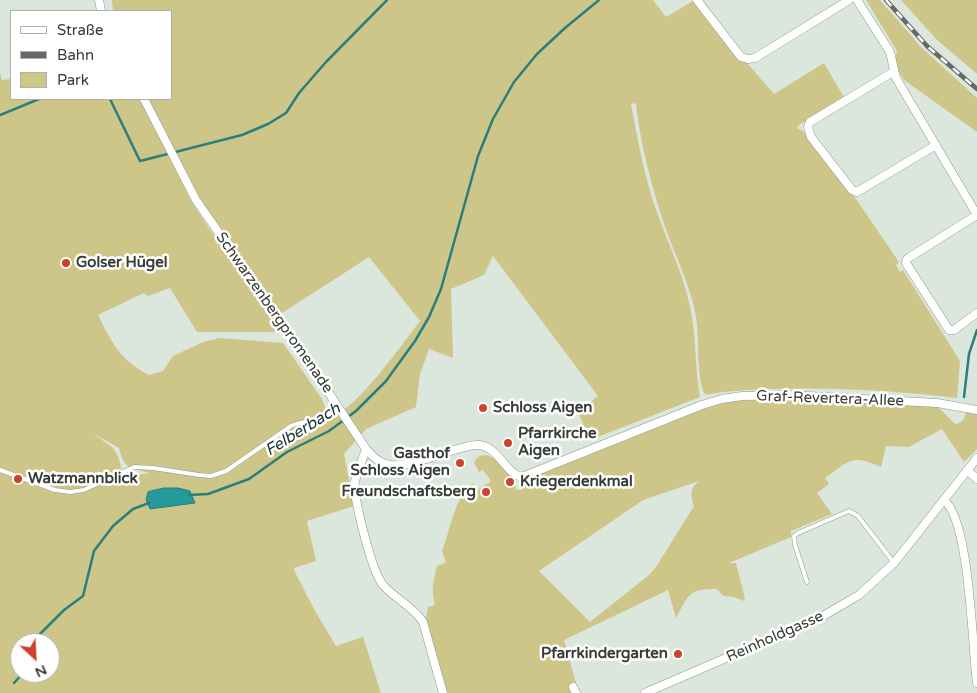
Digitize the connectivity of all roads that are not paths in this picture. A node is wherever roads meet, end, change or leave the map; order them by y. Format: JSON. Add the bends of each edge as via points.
{"nodes":[{"id":1,"x":697,"y":0,"type":"edge"},
{"id":2,"x":849,"y":0,"type":"edge"},
{"id":3,"x":857,"y":0,"type":"edge"},
{"id":4,"x":893,"y":72,"type":"junction"},
{"id":5,"x":145,"y":100,"type":"edge"},
{"id":6,"x":936,"y":145,"type":"junction"},
{"id":7,"x":977,"y":215,"type":"edge"},
{"id":8,"x":977,"y":313,"type":"edge"},
{"id":9,"x":977,"y":410,"type":"edge"},
{"id":10,"x":342,"y":412,"type":"junction"},
{"id":11,"x":366,"y":449,"type":"junction"},
{"id":12,"x":977,"y":458,"type":"edge"},
{"id":13,"x":0,"y":470,"type":"edge"},
{"id":14,"x":967,"y":470,"type":"junction"},
{"id":15,"x":518,"y":476,"type":"joint"},
{"id":16,"x":977,"y":479,"type":"edge"},
{"id":17,"x":944,"y":500,"type":"junction"},
{"id":18,"x":894,"y":564,"type":"junction"},
{"id":19,"x":807,"y":582,"type":"dead end"},
{"id":20,"x":977,"y":683,"type":"edge"},
{"id":21,"x":443,"y":693,"type":"edge"},
{"id":22,"x":645,"y":693,"type":"edge"}],
"edges":[{"from":1,"to":2,"type":"street","via":[[742,57],[748,59],[755,58]]},
{"from":3,"to":4,"type":"street","via":[[890,52]]},
{"from":4,"to":6,"type":"street"},
{"from":4,"to":6,"type":"street","via":[[810,122],[811,137],[852,190],[857,192]]},
{"from":5,"to":10,"type":"street","name":"Schwarzenbergpromenade","via":[[204,212]]},
{"from":6,"to":7,"type":"street"},
{"from":7,"to":8,"type":"street","via":[[907,259],[906,263],[949,330],[954,330]]},
{"from":9,"to":15,"type":"street","name":"Graf-Revertera-Allee","via":[[938,403],[789,395],[742,396],[707,402],[526,476]]},
{"from":10,"to":11,"type":"street","name":"Schwarzenbergpromenade"},
{"from":10,"to":13,"type":"lane","via":[[291,426],[226,471],[211,476],[134,467],[84,490],[70,492],[55,490]]},
{"from":11,"to":15,"type":"street","name":"Schwarzenbergpromenade","via":[[373,458],[393,466],[468,446],[482,446]]},
{"from":11,"to":21,"type":"street","via":[[354,487],[374,569],[385,586],[423,622]]},
{"from":12,"to":14,"type":"street","name":"Reinholdgasse"},
{"from":14,"to":16,"type":"street"},
{"from":14,"to":17,"type":"street","name":"Reinholdgasse"},
{"from":17,"to":18,"type":"street","name":"Reinholdgasse"},
{"from":17,"to":20,"type":"street","via":[[954,516],[969,583]]},
{"from":18,"to":19,"type":"lane","via":[[858,516],[849,511],[794,536]]},
{"from":18,"to":22,"type":"street","name":"Reinholdgasse","via":[[859,594],[828,613]]}]}
